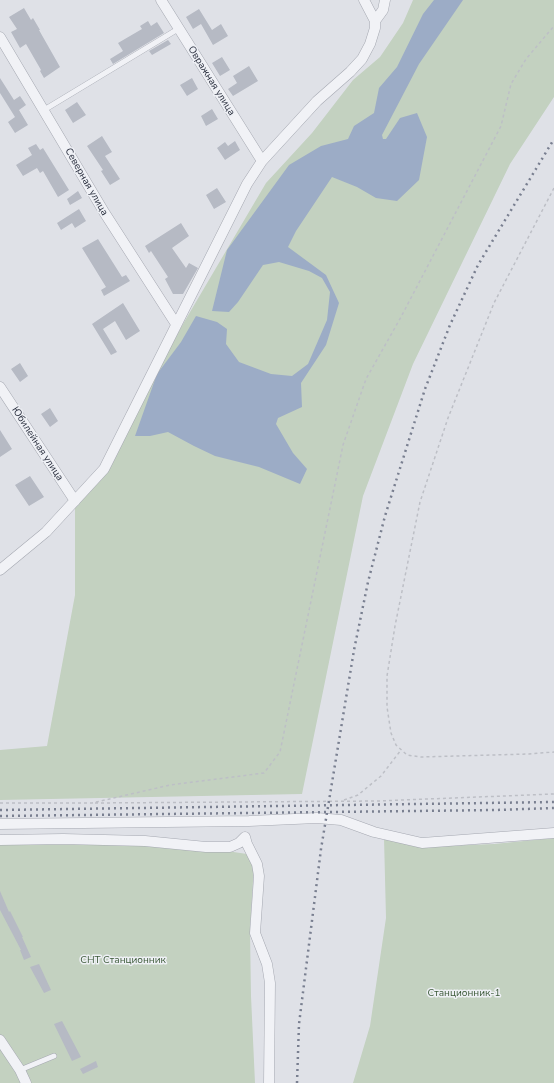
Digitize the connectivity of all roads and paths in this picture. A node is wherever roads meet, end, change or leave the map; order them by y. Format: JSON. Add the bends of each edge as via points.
{"nodes":[{"id":1,"x":161,"y":0,"type":"edge"},
{"id":2,"x":364,"y":0,"type":"edge"},
{"id":3,"x":385,"y":0,"type":"edge"},
{"id":4,"x":375,"y":25,"type":"junction"},
{"id":5,"x":554,"y":26,"type":"edge"},
{"id":6,"x":178,"y":29,"type":"junction"},
{"id":7,"x":0,"y":37,"type":"edge"},
{"id":8,"x":44,"y":110,"type":"junction"},
{"id":9,"x":262,"y":161,"type":"junction"},
{"id":10,"x":554,"y":188,"type":"edge"},
{"id":11,"x":176,"y":324,"type":"junction"},
{"id":12,"x":0,"y":387,"type":"edge"},
{"id":13,"x":75,"y":501,"type":"junction"},
{"id":14,"x":0,"y":570,"type":"edge"},
{"id":15,"x":401,"y":750,"type":"junction"},
{"id":16,"x":554,"y":752,"type":"edge"},
{"id":17,"x":554,"y":794,"type":"edge"},
{"id":18,"x":342,"y":801,"type":"junction"},
{"id":19,"x":0,"y":803,"type":"edge"},
{"id":20,"x":92,"y":803,"type":"junction"},
{"id":21,"x":249,"y":821,"type":"junction"},
{"id":22,"x":0,"y":824,"type":"edge"},
{"id":23,"x":554,"y":833,"type":"edge"},
{"id":24,"x":245,"y":837,"type":"junction"},
{"id":25,"x":0,"y":840,"type":"edge"},
{"id":26,"x":0,"y":1040,"type":"edge"},
{"id":27,"x":54,"y":1056,"type":"dead end"},
{"id":28,"x":20,"y":1070,"type":"junction"},
{"id":29,"x":26,"y":1083,"type":"edge"},
{"id":30,"x":269,"y":1083,"type":"edge"}],
"edges":[{"from":1,"to":6,"type":"street","name":"Овражная улица"},
{"from":2,"to":4,"type":"street"},
{"from":3,"to":4,"type":"street"},
{"from":4,"to":9,"type":"street","via":[[370,44],[362,59],[317,101]]},
{"from":5,"to":20,"type":"path","via":[[526,60],[512,84],[501,126],[366,379],[343,445],[280,752],[264,773],[170,785]]},
{"from":6,"to":8,"type":"lane"},
{"from":6,"to":9,"type":"street","name":"Овражная улица"},
{"from":7,"to":8,"type":"street","name":"Северная улица"},
{"from":8,"to":11,"type":"street","name":"Северная улица","via":[[104,212]]},
{"from":9,"to":11,"type":"street","via":[[247,184]]},
{"from":10,"to":15,"type":"path","via":[[494,303],[448,418],[420,502],[386,676],[391,733]]},
{"from":11,"to":13,"type":"street","via":[[104,469]]},
{"from":12,"to":13,"type":"street","name":"Юбилейная улица"},
{"from":13,"to":14,"type":"street","via":[[46,532]]},
{"from":15,"to":16,"type":"path","via":[[407,755],[421,757]]},
{"from":15,"to":18,"type":"path","via":[[381,776],[358,795]]},
{"from":17,"to":18,"type":"path"},
{"from":18,"to":20,"type":"path"},
{"from":19,"to":20,"type":"path"},
{"from":21,"to":22,"type":"street"},
{"from":21,"to":23,"type":"street","via":[[317,818],[341,820],[374,832],[422,843]]},
{"from":21,"to":24,"type":"street"},
{"from":24,"to":25,"type":"street","via":[[230,846],[206,847],[145,840]]},
{"from":24,"to":30,"type":"street","via":[[257,864],[259,876],[255,933],[267,964],[270,983]]},
{"from":26,"to":28,"type":"street"},
{"from":27,"to":28,"type":"lane"},
{"from":28,"to":29,"type":"street"}]}
